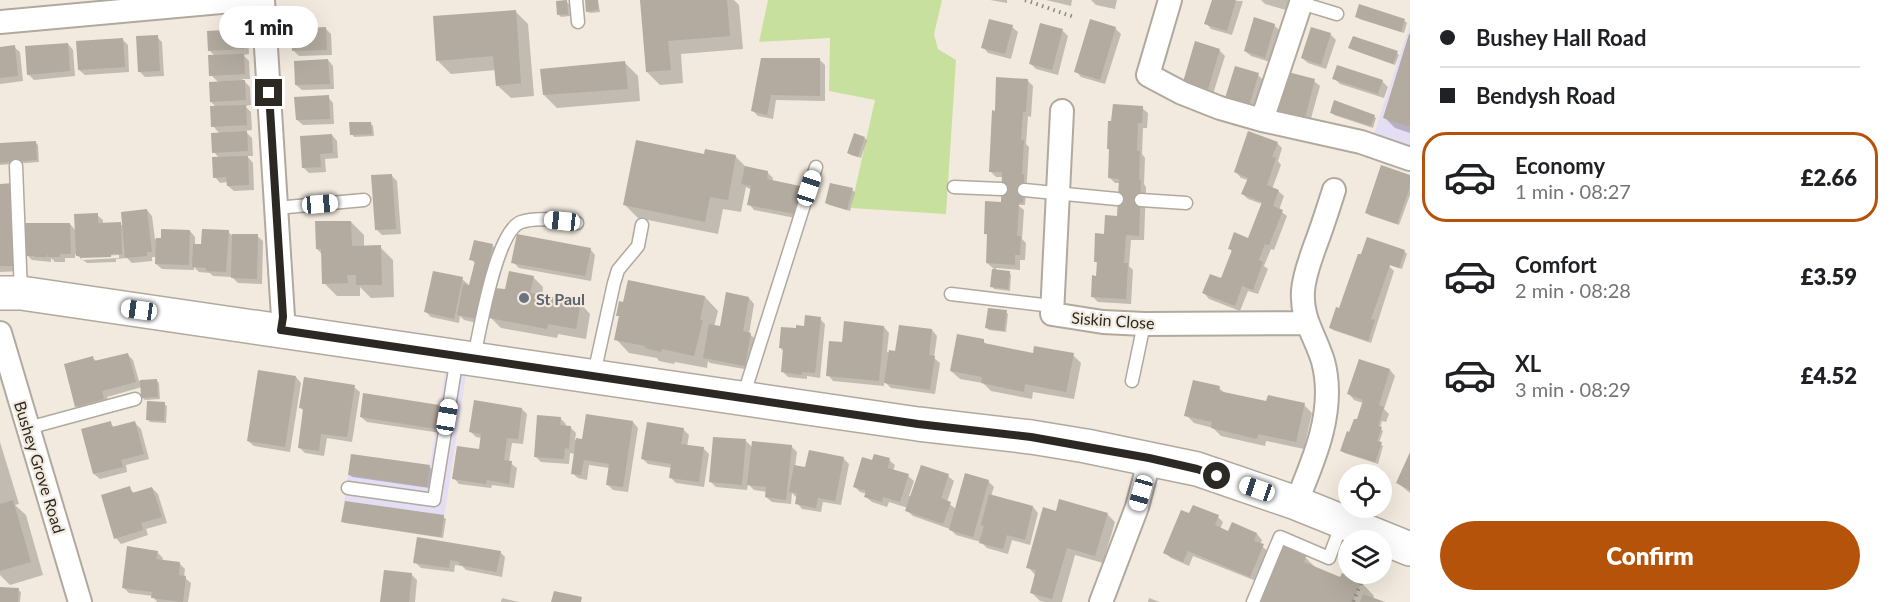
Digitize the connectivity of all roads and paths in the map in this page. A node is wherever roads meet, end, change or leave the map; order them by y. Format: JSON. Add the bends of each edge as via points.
{"nodes":[{"id":1,"x":243,"y":0,"type":"edge"},
{"id":2,"x":263,"y":0,"type":"edge"},
{"id":3,"x":576,"y":0,"type":"edge"},
{"id":4,"x":1025,"y":0,"type":"edge"},
{"id":5,"x":1170,"y":0,"type":"edge"},
{"id":6,"x":1301,"y":1,"type":"edge"},
{"id":7,"x":11,"y":14,"type":"edge"},
{"id":8,"x":1337,"y":14,"type":"dead end"},
{"id":9,"x":1074,"y":17,"type":"dead end"},
{"id":10,"x":578,"y":22,"type":"dead end"},
{"id":11,"x":1062,"y":111,"type":"dead end"},
{"id":12,"x":1262,"y":120,"type":"junction"},
{"id":13,"x":1410,"y":159,"type":"edge"},
{"id":14,"x":16,"y":166,"type":"dead end"},
{"id":15,"x":816,"y":167,"type":"dead end"},
{"id":16,"x":954,"y":187,"type":"dead end"},
{"id":17,"x":1001,"y":189,"type":"dead end"},
{"id":18,"x":1024,"y":190,"type":"dead end"},
{"id":19,"x":1334,"y":190,"type":"dead end"},
{"id":20,"x":1059,"y":194,"type":"junction"},
{"id":21,"x":1117,"y":199,"type":"dead end"},
{"id":22,"x":364,"y":200,"type":"dead end"},
{"id":23,"x":1141,"y":200,"type":"dead end"},
{"id":24,"x":1186,"y":203,"type":"dead end"},
{"id":25,"x":276,"y":208,"type":"junction"},
{"id":26,"x":577,"y":223,"type":"dead end"},
{"id":27,"x":642,"y":225,"type":"dead end"},
{"id":28,"x":10,"y":293,"type":"edge"},
{"id":29,"x":951,"y":294,"type":"dead end"},
{"id":30,"x":1052,"y":306,"type":"junction"},
{"id":31,"x":1307,"y":323,"type":"junction"},
{"id":32,"x":1144,"y":324,"type":"junction"},
{"id":33,"x":281,"y":330,"type":"junction"},
{"id":34,"x":0,"y":333,"type":"edge"},
{"id":35,"x":466,"y":357,"type":"junction"},
{"id":36,"x":594,"y":375,"type":"junction"},
{"id":37,"x":1131,"y":381,"type":"dead end"},
{"id":38,"x":742,"y":398,"type":"junction"},
{"id":39,"x":135,"y":399,"type":"dead end"},
{"id":40,"x":28,"y":428,"type":"junction"},
{"id":41,"x":1149,"y":458,"type":"junction"},
{"id":42,"x":348,"y":488,"type":"dead end"},
{"id":43,"x":1296,"y":503,"type":"junction"},
{"id":44,"x":1342,"y":522,"type":"junction"},
{"id":45,"x":1410,"y":549,"type":"edge"},
{"id":46,"x":1360,"y":584,"type":"edge"},
{"id":47,"x":80,"y":602,"type":"edge"},
{"id":48,"x":1101,"y":602,"type":"edge"},
{"id":49,"x":1253,"y":602,"type":"edge"},
{"id":50,"x":1353,"y":602,"type":"edge"}],
"edges":[{"from":1,"to":7,"type":"street"},
{"from":2,"to":25,"type":"street"},
{"from":3,"to":10,"type":"lane"},
{"from":4,"to":9,"type":"path"},
{"from":5,"to":12,"type":"street","via":[[1148,75],[1220,108]]},
{"from":6,"to":8,"type":"lane"},
{"from":6,"to":12,"type":"street"},
{"from":11,"to":20,"type":"street","name":"Siskin Close"},
{"from":12,"to":13,"type":"street","via":[[1360,142]]},
{"from":14,"to":28,"type":"lane"},
{"from":15,"to":38,"type":"lane"},
{"from":16,"to":17,"type":"lane"},
{"from":18,"to":20,"type":"lane"},
{"from":19,"to":31,"type":"street","via":[[1305,275]]},
{"from":20,"to":21,"type":"lane"},
{"from":20,"to":30,"type":"street","name":"Siskin Close"},
{"from":22,"to":25,"type":"lane"},
{"from":23,"to":24,"type":"lane"},
{"from":25,"to":33,"type":"street"},
{"from":26,"to":35,"type":"lane","via":[[532,219],[513,228],[502,245]]},
{"from":27,"to":36,"type":"lane","via":[[638,246],[618,270]]},
{"from":28,"to":33,"type":"street"},
{"from":29,"to":30,"type":"lane"},
{"from":30,"to":32,"type":"street","name":"Siskin Close","via":[[1052,314]]},
{"from":31,"to":32,"type":"street","name":"Siskin Close"},
{"from":31,"to":43,"type":"street","via":[[1326,372],[1328,396],[1321,435]]},
{"from":32,"to":37,"type":"lane"},
{"from":33,"to":35,"type":"street"},
{"from":34,"to":40,"type":"street","name":"Bushey Grove Road"},
{"from":35,"to":36,"type":"street"},
{"from":35,"to":42,"type":"lane","via":[[434,500]]},
{"from":36,"to":38,"type":"street"},
{"from":38,"to":41,"type":"street","via":[[1031,437]]},
{"from":39,"to":40,"type":"lane"},
{"from":40,"to":47,"type":"street","name":"Bushey Grove Road"},
{"from":41,"to":43,"type":"street","via":[[1197,469]]},
{"from":41,"to":48,"type":"street","via":[[1137,507]]},
{"from":43,"to":44,"type":"street"},
{"from":44,"to":45,"type":"street"},
{"from":44,"to":49,"type":"lane","via":[[1329,558],[1280,537]]},
{"from":46,"to":50,"type":"path"}]}
